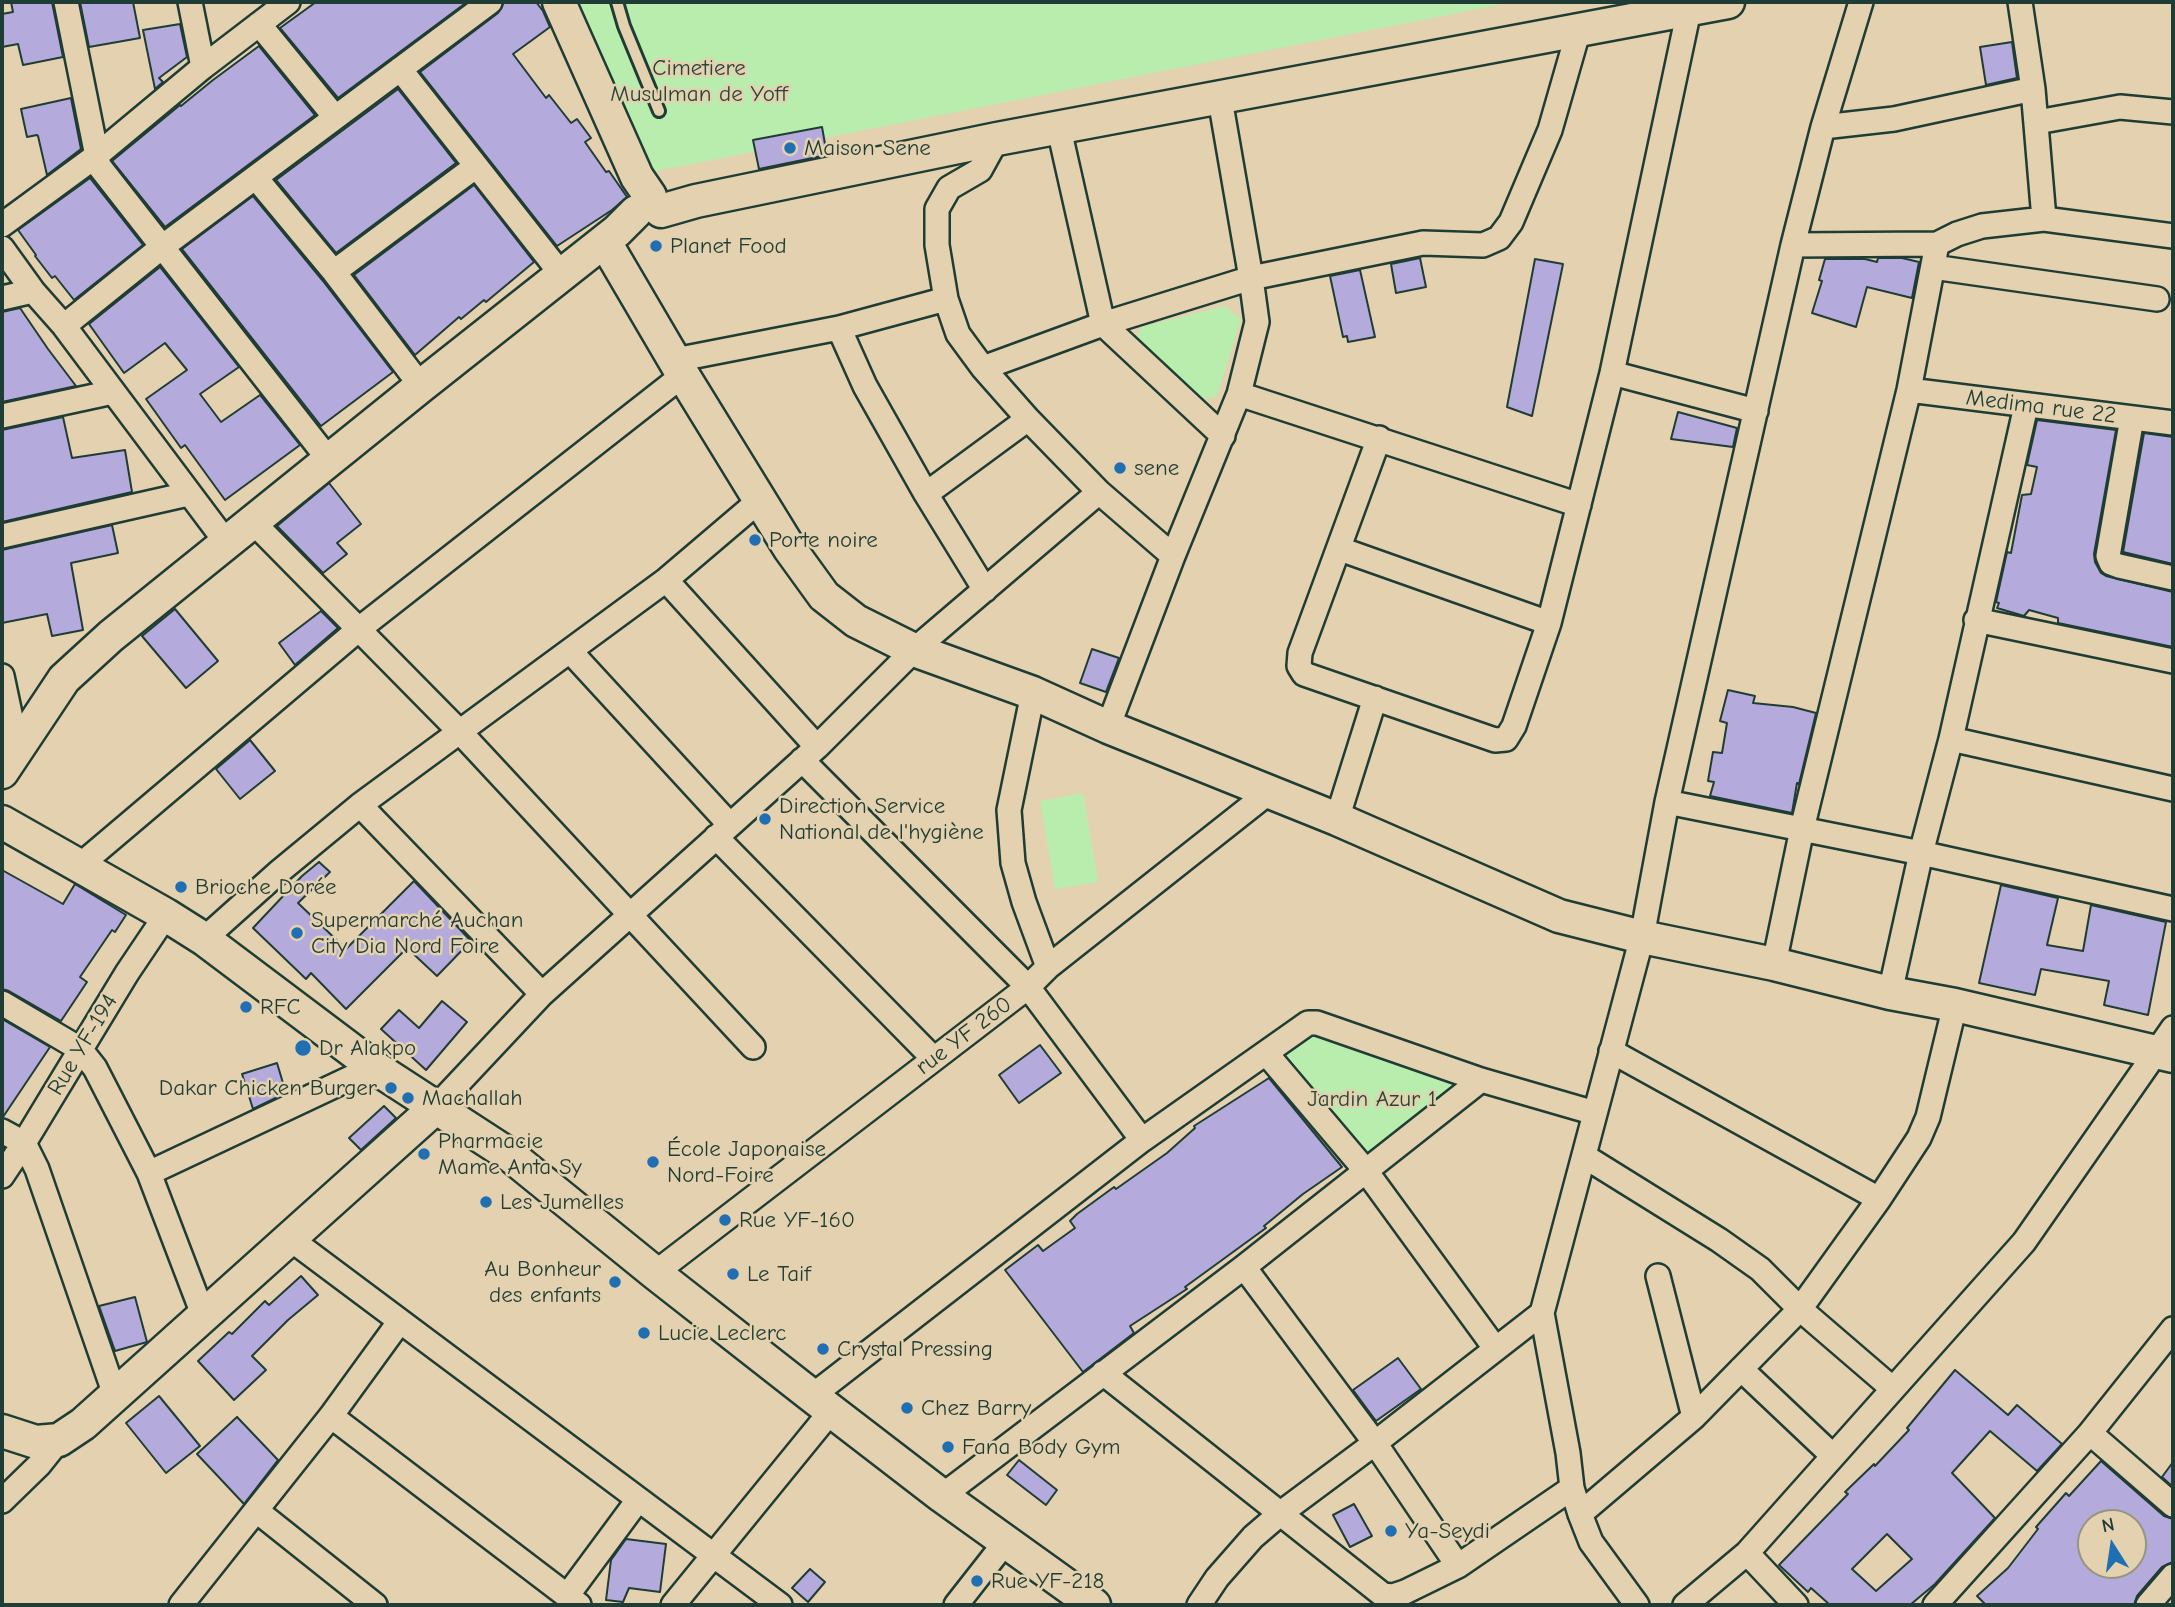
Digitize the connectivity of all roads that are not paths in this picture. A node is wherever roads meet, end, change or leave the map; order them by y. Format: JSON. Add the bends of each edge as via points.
{"nodes":[{"id":1,"x":66,"y":2,"type":"edge"},
{"id":2,"x":190,"y":2,"type":"edge"},
{"id":3,"x":288,"y":2,"type":"edge"},
{"id":4,"x":490,"y":2,"type":"edge"},
{"id":5,"x":559,"y":2,"type":"edge"},
{"id":6,"x":617,"y":2,"type":"edge"},
{"id":7,"x":1728,"y":2,"type":"edge"},
{"id":8,"x":1861,"y":2,"type":"edge"},
{"id":9,"x":2020,"y":2,"type":"edge"},
{"id":10,"x":1689,"y":10,"type":"junction"},
{"id":11,"x":259,"y":24,"type":"junction"},
{"id":12,"x":1579,"y":29,"type":"junction"},
{"id":13,"x":203,"y":66,"type":"junction"},
{"id":14,"x":400,"y":69,"type":"junction"},
{"id":15,"x":2033,"y":89,"type":"junction"},
{"id":16,"x":1220,"y":99,"type":"junction"},
{"id":17,"x":659,"y":111,"type":"dead end"},
{"id":18,"x":2173,"y":112,"type":"edge"},
{"id":19,"x":335,"y":117,"type":"junction"},
{"id":20,"x":2037,"y":122,"type":"junction"},
{"id":21,"x":1824,"y":127,"type":"junction"},
{"id":22,"x":1059,"y":129,"type":"junction"},
{"id":23,"x":997,"y":139,"type":"junction"},
{"id":24,"x":96,"y":156,"type":"junction"},
{"id":25,"x":475,"y":167,"type":"junction"},
{"id":26,"x":256,"y":178,"type":"junction"},
{"id":27,"x":639,"y":210,"type":"junction"},
{"id":28,"x":2044,"y":219,"type":"junction"},
{"id":29,"x":2,"y":225,"type":"edge"},
{"id":30,"x":2173,"y":236,"type":"edge"},
{"id":31,"x":1937,"y":244,"type":"junction"},
{"id":32,"x":1793,"y":245,"type":"junction"},
{"id":33,"x":162,"y":247,"type":"junction"},
{"id":34,"x":2,"y":248,"type":"edge"},
{"id":35,"x":1933,"y":267,"type":"junction"},
{"id":36,"x":334,"y":272,"type":"junction"},
{"id":37,"x":562,"y":275,"type":"junction"},
{"id":38,"x":1251,"y":278,"type":"junction"},
{"id":39,"x":33,"y":290,"type":"junction"},
{"id":40,"x":2,"y":298,"type":"edge"},
{"id":41,"x":946,"y":299,"type":"junction"},
{"id":42,"x":2157,"y":299,"type":"dead end"},
{"id":43,"x":1102,"y":324,"type":"junction"},
{"id":44,"x":64,"y":326,"type":"junction"},
{"id":45,"x":839,"y":328,"type":"junction"},
{"id":46,"x":679,"y":368,"type":"junction"},
{"id":47,"x":983,"y":368,"type":"junction"},
{"id":48,"x":1612,"y":373,"type":"junction"},
{"id":49,"x":421,"y":386,"type":"junction"},
{"id":50,"x":1909,"y":390,"type":"junction"},
{"id":51,"x":113,"y":392,"type":"junction"},
{"id":52,"x":1239,"y":394,"type":"junction"},
{"id":53,"x":2026,"y":406,"type":"junction"},
{"id":54,"x":1756,"y":411,"type":"junction"},
{"id":55,"x":2,"y":416,"type":"edge"},
{"id":56,"x":2132,"y":418,"type":"junction"},
{"id":57,"x":1028,"y":419,"type":"junction"},
{"id":58,"x":2173,"y":423,"type":"edge"},
{"id":59,"x":1223,"y":436,"type":"junction"},
{"id":60,"x":1379,"y":438,"type":"junction"},
{"id":61,"x":329,"y":460,"type":"junction"},
{"id":62,"x":1099,"y":492,"type":"junction"},
{"id":63,"x":188,"y":494,"type":"junction"},
{"id":64,"x":926,"y":494,"type":"junction"},
{"id":65,"x":760,"y":500,"type":"junction"},
{"id":66,"x":1579,"y":505,"type":"junction"},
{"id":67,"x":252,"y":521,"type":"junction"},
{"id":68,"x":2,"y":536,"type":"edge"},
{"id":69,"x":226,"y":542,"type":"junction"},
{"id":70,"x":1340,"y":550,"type":"junction"},
{"id":71,"x":1173,"y":556,"type":"junction"},
{"id":72,"x":2173,"y":578,"type":"edge"},
{"id":73,"x":666,"y":580,"type":"junction"},
{"id":74,"x":985,"y":590,"type":"junction"},
{"id":75,"x":1976,"y":620,"type":"junction"},
{"id":76,"x":1549,"y":623,"type":"junction"},
{"id":77,"x":359,"y":629,"type":"junction"},
{"id":78,"x":914,"y":650,"type":"junction"},
{"id":79,"x":570,"y":651,"type":"junction"},
{"id":80,"x":2173,"y":661,"type":"edge"},
{"id":81,"x":2,"y":676,"type":"edge"},
{"id":82,"x":1033,"y":694,"type":"junction"},
{"id":83,"x":1375,"y":698,"type":"junction"},
{"id":84,"x":1108,"y":727,"type":"junction"},
{"id":85,"x":460,"y":732,"type":"junction"},
{"id":86,"x":1951,"y":739,"type":"junction"},
{"id":87,"x":810,"y":753,"type":"junction"},
{"id":88,"x":10,"y":760,"type":"edge"},
{"id":89,"x":2173,"y":789,"type":"edge"},
{"id":90,"x":1268,"y":793,"type":"junction"},
{"id":91,"x":1667,"y":802,"type":"junction"},
{"id":92,"x":360,"y":805,"type":"junction"},
{"id":93,"x":1337,"y":819,"type":"junction"},
{"id":94,"x":2,"y":822,"type":"edge"},
{"id":95,"x":1802,"y":829,"type":"junction"},
{"id":96,"x":723,"y":831,"type":"junction"},
{"id":97,"x":1922,"y":853,"type":"junction"},
{"id":98,"x":78,"y":867,"type":"junction"},
{"id":99,"x":2173,"y":909,"type":"edge"},
{"id":100,"x":166,"y":915,"type":"junction"},
{"id":101,"x":630,"y":915,"type":"junction"},
{"id":102,"x":1642,"y":937,"type":"junction"},
{"id":103,"x":204,"y":939,"type":"junction"},
{"id":104,"x":1774,"y":964,"type":"junction"},
{"id":105,"x":1048,"y":967,"type":"junction"},
{"id":106,"x":1028,"y":987,"type":"junction"},
{"id":107,"x":1890,"y":993,"type":"junction"},
{"id":108,"x":542,"y":994,"type":"junction"},
{"id":109,"x":2,"y":1003,"type":"edge"},
{"id":110,"x":1955,"y":1005,"type":"junction"},
{"id":111,"x":2168,"y":1045,"type":"edge"},
{"id":112,"x":753,"y":1046,"type":"dead end"},
{"id":113,"x":80,"y":1049,"type":"junction"},
{"id":114,"x":1611,"y":1051,"type":"junction"},
{"id":115,"x":1266,"y":1053,"type":"junction"},
{"id":116,"x":934,"y":1059,"type":"junction"},
{"id":117,"x":374,"y":1067,"type":"junction"},
{"id":118,"x":1481,"y":1080,"type":"junction"},
{"id":119,"x":435,"y":1108,"type":"junction"},
{"id":120,"x":1595,"y":1113,"type":"junction"},
{"id":121,"x":2,"y":1131,"type":"edge"},
{"id":122,"x":1142,"y":1140,"type":"junction"},
{"id":123,"x":24,"y":1143,"type":"junction"},
{"id":124,"x":1584,"y":1156,"type":"junction"},
{"id":125,"x":1366,"y":1171,"type":"junction"},
{"id":126,"x":149,"y":1173,"type":"junction"},
{"id":127,"x":2,"y":1176,"type":"edge"},
{"id":128,"x":1880,"y":1199,"type":"junction"},
{"id":129,"x":289,"y":1238,"type":"junction"},
{"id":130,"x":1244,"y":1267,"type":"junction"},
{"id":131,"x":655,"y":1273,"type":"junction"},
{"id":132,"x":1658,"y":1276,"type":"dead end"},
{"id":133,"x":1800,"y":1309,"type":"junction"},
{"id":134,"x":1542,"y":1313,"type":"junction"},
{"id":135,"x":204,"y":1317,"type":"junction"},
{"id":136,"x":400,"y":1321,"type":"junction"},
{"id":137,"x":2173,"y":1329,"type":"edge"},
{"id":138,"x":1495,"y":1348,"type":"junction"},
{"id":139,"x":1741,"y":1368,"type":"junction"},
{"id":140,"x":1103,"y":1373,"type":"junction"},
{"id":141,"x":1893,"y":1389,"type":"junction"},
{"id":142,"x":116,"y":1395,"type":"junction"},
{"id":143,"x":822,"y":1403,"type":"junction"},
{"id":144,"x":331,"y":1416,"type":"junction"},
{"id":145,"x":1694,"y":1417,"type":"junction"},
{"id":146,"x":2,"y":1430,"type":"edge"},
{"id":147,"x":2090,"y":1433,"type":"junction"},
{"id":148,"x":59,"y":1440,"type":"junction"},
{"id":149,"x":1376,"y":1443,"type":"junction"},
{"id":150,"x":1833,"y":1456,"type":"junction"},
{"id":151,"x":1572,"y":1488,"type":"junction"},
{"id":152,"x":942,"y":1496,"type":"junction"},
{"id":153,"x":638,"y":1500,"type":"junction"},
{"id":154,"x":2,"y":1501,"type":"edge"},
{"id":155,"x":2173,"y":1505,"type":"edge"},
{"id":156,"x":257,"y":1511,"type":"junction"},
{"id":157,"x":1281,"y":1513,"type":"junction"},
{"id":158,"x":1580,"y":1514,"type":"junction"},
{"id":159,"x":1007,"y":1540,"type":"junction"},
{"id":160,"x":1747,"y":1553,"type":"junction"},
{"id":161,"x":712,"y":1555,"type":"junction"},
{"id":162,"x":1458,"y":1566,"type":"junction"},
{"id":163,"x":2173,"y":1576,"type":"edge"},
{"id":164,"x":573,"y":1601,"type":"edge"},
{"id":165,"x":1942,"y":1603,"type":"edge"},
{"id":166,"x":181,"y":1605,"type":"edge"},
{"id":167,"x":376,"y":1605,"type":"edge"},
{"id":168,"x":673,"y":1605,"type":"edge"},
{"id":169,"x":780,"y":1605,"type":"edge"},
{"id":170,"x":956,"y":1605,"type":"edge"},
{"id":171,"x":1094,"y":1605,"type":"edge"},
{"id":172,"x":1199,"y":1605,"type":"edge"},
{"id":173,"x":1637,"y":1605,"type":"edge"},
{"id":174,"x":1685,"y":1605,"type":"edge"},
{"id":175,"x":1796,"y":1605,"type":"edge"},
{"id":176,"x":2148,"y":1605,"type":"edge"}],
"edges":[{"from":1,"to":24,"type":"street"},
{"from":2,"to":13,"type":"street"},
{"from":3,"to":11,"type":"street"},
{"from":4,"to":14,"type":"street"},
{"from":5,"to":27,"type":"street"},
{"from":6,"to":17,"type":"lane"},
{"from":7,"to":10,"type":"street"},
{"from":8,"to":21,"type":"street"},
{"from":9,"to":15,"type":"street"},
{"from":10,"to":12,"type":"street"},
{"from":10,"to":48,"type":"street"},
{"from":11,"to":13,"type":"street"},
{"from":11,"to":19,"type":"street"},
{"from":12,"to":16,"type":"street"},
{"from":12,"to":38,"type":"street","via":[[1550,130],[1511,222],[1499,238],[1483,245],[1423,243]]},
{"from":13,"to":24,"type":"street"},
{"from":14,"to":19,"type":"street"},
{"from":14,"to":25,"type":"street"},
{"from":15,"to":20,"type":"street"},
{"from":15,"to":21,"type":"street","via":[[1894,119]]},
{"from":16,"to":22,"type":"street"},
{"from":16,"to":38,"type":"street"},
{"from":18,"to":20,"type":"street","via":[[2120,107]]},
{"from":19,"to":26,"type":"street"},
{"from":20,"to":28,"type":"street"},
{"from":21,"to":32,"type":"street"},
{"from":22,"to":23,"type":"street"},
{"from":22,"to":43,"type":"street"},
{"from":23,"to":27,"type":"street"},
{"from":23,"to":41,"type":"street","via":[[980,170],[949,188],[937,209],[937,245]]},
{"from":24,"to":29,"type":"street"},
{"from":24,"to":33,"type":"street","via":[[106,178]]},
{"from":25,"to":36,"type":"street"},
{"from":25,"to":37,"type":"street"},
{"from":26,"to":33,"type":"street"},
{"from":26,"to":36,"type":"street"},
{"from":27,"to":37,"type":"street"},
{"from":27,"to":46,"type":"street"},
{"from":28,"to":30,"type":"street"},
{"from":28,"to":31,"type":"street","via":[[1982,226]]},
{"from":31,"to":32,"type":"street"},
{"from":31,"to":35,"type":"street"},
{"from":32,"to":54,"type":"street"},
{"from":33,"to":44,"type":"street"},
{"from":33,"to":61,"type":"street"},
{"from":34,"to":39,"type":"street"},
{"from":35,"to":42,"type":"street"},
{"from":35,"to":50,"type":"street"},
{"from":36,"to":49,"type":"street"},
{"from":37,"to":49,"type":"street"},
{"from":38,"to":43,"type":"street"},
{"from":38,"to":52,"type":"street","via":[[1256,322]]},
{"from":39,"to":40,"type":"street"},
{"from":39,"to":44,"type":"street"},
{"from":41,"to":45,"type":"street"},
{"from":41,"to":47,"type":"street","via":[[958,334]]},
{"from":43,"to":47,"type":"street"},
{"from":43,"to":59,"type":"street"},
{"from":44,"to":51,"type":"street"},
{"from":45,"to":46,"type":"street"},
{"from":45,"to":64,"type":"street","via":[[865,386]]},
{"from":46,"to":65,"type":"street"},
{"from":46,"to":77,"type":"street"},
{"from":47,"to":57,"type":"street"},
{"from":48,"to":54,"type":"street"},
{"from":48,"to":66,"type":"street"},
{"from":49,"to":61,"type":"street"},
{"from":50,"to":53,"type":"street","name":"Medima rue 22"},
{"from":50,"to":95,"type":"street"},
{"from":51,"to":55,"type":"street"},
{"from":51,"to":63,"type":"street"},
{"from":52,"to":59,"type":"street"},
{"from":52,"to":60,"type":"street"},
{"from":53,"to":56,"type":"street","name":"Medima rue 22"},
{"from":53,"to":75,"type":"street"},
{"from":54,"to":91,"type":"street"},
{"from":56,"to":58,"type":"street","name":"Medima rue 22"},
{"from":56,"to":72,"type":"street","via":[[2108,556],[2119,566]]},
{"from":57,"to":62,"type":"street"},
{"from":57,"to":64,"type":"street"},
{"from":59,"to":71,"type":"street"},
{"from":60,"to":66,"type":"street"},
{"from":60,"to":70,"type":"street"},
{"from":61,"to":67,"type":"street"},
{"from":62,"to":71,"type":"street"},
{"from":62,"to":74,"type":"street"},
{"from":63,"to":68,"type":"street"},
{"from":63,"to":69,"type":"street"},
{"from":64,"to":74,"type":"street"},
{"from":65,"to":73,"type":"street"},
{"from":65,"to":78,"type":"street","via":[[824,596],[856,621]]},
{"from":66,"to":76,"type":"street"},
{"from":67,"to":69,"type":"street"},
{"from":67,"to":77,"type":"street"},
{"from":69,"to":88,"type":"street","via":[[64,679]]},
{"from":70,"to":76,"type":"street"},
{"from":70,"to":83,"type":"street","via":[[1299,666],[1304,674]]},
{"from":71,"to":84,"type":"street"},
{"from":73,"to":79,"type":"street"},
{"from":73,"to":87,"type":"street"},
{"from":74,"to":78,"type":"street"},
{"from":75,"to":80,"type":"street"},
{"from":75,"to":86,"type":"street"},
{"from":76,"to":83,"type":"street","via":[[1506,739],[1495,740]]},
{"from":77,"to":85,"type":"street"},
{"from":77,"to":98,"type":"street"},
{"from":78,"to":82,"type":"street"},
{"from":78,"to":87,"type":"street"},
{"from":79,"to":85,"type":"street"},
{"from":79,"to":96,"type":"street"},
{"from":81,"to":88,"type":"street"},
{"from":82,"to":84,"type":"street"},
{"from":82,"to":105,"type":"street","via":[[1009,810],[1013,863]]},
{"from":83,"to":93,"type":"street"},
{"from":84,"to":90,"type":"street"},
{"from":85,"to":92,"type":"street"},
{"from":85,"to":101,"type":"street"},
{"from":86,"to":89,"type":"street"},
{"from":86,"to":97,"type":"street"},
{"from":87,"to":96,"type":"street"},
{"from":87,"to":106,"type":"street"},
{"from":90,"to":93,"type":"street"},
{"from":90,"to":105,"type":"street","name":"rue YF 260"},
{"from":91,"to":95,"type":"street"},
{"from":91,"to":102,"type":"street"},
{"from":92,"to":103,"type":"street"},
{"from":92,"to":108,"type":"street"},
{"from":93,"to":102,"type":"street","via":[[1559,916]]},
{"from":94,"to":98,"type":"street"},
{"from":95,"to":97,"type":"street"},
{"from":95,"to":104,"type":"street"},
{"from":96,"to":101,"type":"street"},
{"from":96,"to":116,"type":"street"},
{"from":97,"to":99,"type":"street"},
{"from":97,"to":107,"type":"street"},
{"from":98,"to":100,"type":"street"},
{"from":100,"to":103,"type":"street"},
{"from":100,"to":113,"type":"street","name":"Rue YF-194"},
{"from":101,"to":108,"type":"street"},
{"from":101,"to":112,"type":"street"},
{"from":102,"to":104,"type":"street"},
{"from":102,"to":114,"type":"street"},
{"from":103,"to":117,"type":"street"},
{"from":104,"to":107,"type":"street"},
{"from":105,"to":106,"type":"street","name":"rue YF 260"},
{"from":106,"to":116,"type":"street","name":"rue YF 260"},
{"from":106,"to":122,"type":"street"},
{"from":107,"to":110,"type":"street"},
{"from":108,"to":119,"type":"street"},
{"from":109,"to":113,"type":"street"},
{"from":110,"to":111,"type":"street"},
{"from":110,"to":128,"type":"street","via":[[1928,1117]]},
{"from":111,"to":141,"type":"street","via":[[2024,1242]]},
{"from":113,"to":123,"type":"street","name":"Rue YF-194"},
{"from":113,"to":126,"type":"street","via":[[95,1068]]},
{"from":114,"to":120,"type":"street"},
{"from":114,"to":128,"type":"street"},
{"from":115,"to":118,"type":"street","via":[[1300,1027],[1317,1023]]},
{"from":115,"to":122,"type":"street"},
{"from":115,"to":125,"type":"street"},
{"from":116,"to":131,"type":"street","name":"rue YF 260"},
{"from":117,"to":119,"type":"street"},
{"from":117,"to":126,"type":"street"},
{"from":118,"to":120,"type":"street"},
{"from":118,"to":125,"type":"street"},
{"from":119,"to":129,"type":"street"},
{"from":119,"to":131,"type":"street","via":[[511,1156]]},
{"from":120,"to":124,"type":"street"},
{"from":121,"to":123,"type":"street"},
{"from":122,"to":143,"type":"street"},
{"from":123,"to":127,"type":"street","name":"Rue YF-194"},
{"from":123,"to":142,"type":"street"},
{"from":124,"to":133,"type":"street","via":[[1760,1269]]},
{"from":124,"to":134,"type":"street"},
{"from":125,"to":130,"type":"street"},
{"from":125,"to":138,"type":"street"},
{"from":126,"to":135,"type":"street"},
{"from":128,"to":133,"type":"street"},
{"from":129,"to":135,"type":"street"},
{"from":129,"to":136,"type":"street"},
{"from":130,"to":140,"type":"street"},
{"from":130,"to":149,"type":"street"},
{"from":131,"to":143,"type":"street"},
{"from":132,"to":145,"type":"street"},
{"from":133,"to":139,"type":"street"},
{"from":133,"to":141,"type":"street"},
{"from":134,"to":138,"type":"street"},
{"from":134,"to":151,"type":"street"},
{"from":135,"to":142,"type":"street"},
{"from":136,"to":144,"type":"street"},
{"from":136,"to":153,"type":"street"},
{"from":137,"to":147,"type":"street"},
{"from":138,"to":149,"type":"street"},
{"from":139,"to":145,"type":"street"},
{"from":139,"to":150,"type":"street"},
{"from":140,"to":152,"type":"street"},
{"from":140,"to":157,"type":"street"},
{"from":141,"to":150,"type":"street"},
{"from":142,"to":148,"type":"street"},
{"from":143,"to":152,"type":"street"},
{"from":143,"to":161,"type":"street"},
{"from":144,"to":156,"type":"street"},
{"from":144,"to":164,"type":"street"},
{"from":145,"to":158,"type":"street"},
{"from":146,"to":148,"type":"street","via":[[36,1442]]},
{"from":147,"to":155,"type":"street"},
{"from":147,"to":165,"type":"street"},
{"from":148,"to":154,"type":"street"},
{"from":149,"to":157,"type":"street"},
{"from":149,"to":162,"type":"street"},
{"from":150,"to":160,"type":"street"},
{"from":151,"to":158,"type":"street"},
{"from":151,"to":162,"type":"street"},
{"from":152,"to":159,"type":"street"},
{"from":153,"to":161,"type":"street"},
{"from":153,"to":164,"type":"street"},
{"from":156,"to":166,"type":"street"},
{"from":156,"to":167,"type":"street"},
{"from":157,"to":162,"type":"street","via":[[1383,1594],[1405,1592]]},
{"from":157,"to":172,"type":"street","via":[[1253,1537]]},
{"from":158,"to":173,"type":"street","via":[[1591,1542]]},
{"from":159,"to":170,"type":"street"},
{"from":159,"to":171,"type":"street"},
{"from":160,"to":174,"type":"street"},
{"from":160,"to":175,"type":"street"},
{"from":161,"to":168,"type":"street"},
{"from":161,"to":169,"type":"street"},
{"from":163,"to":176,"type":"street"}]}
